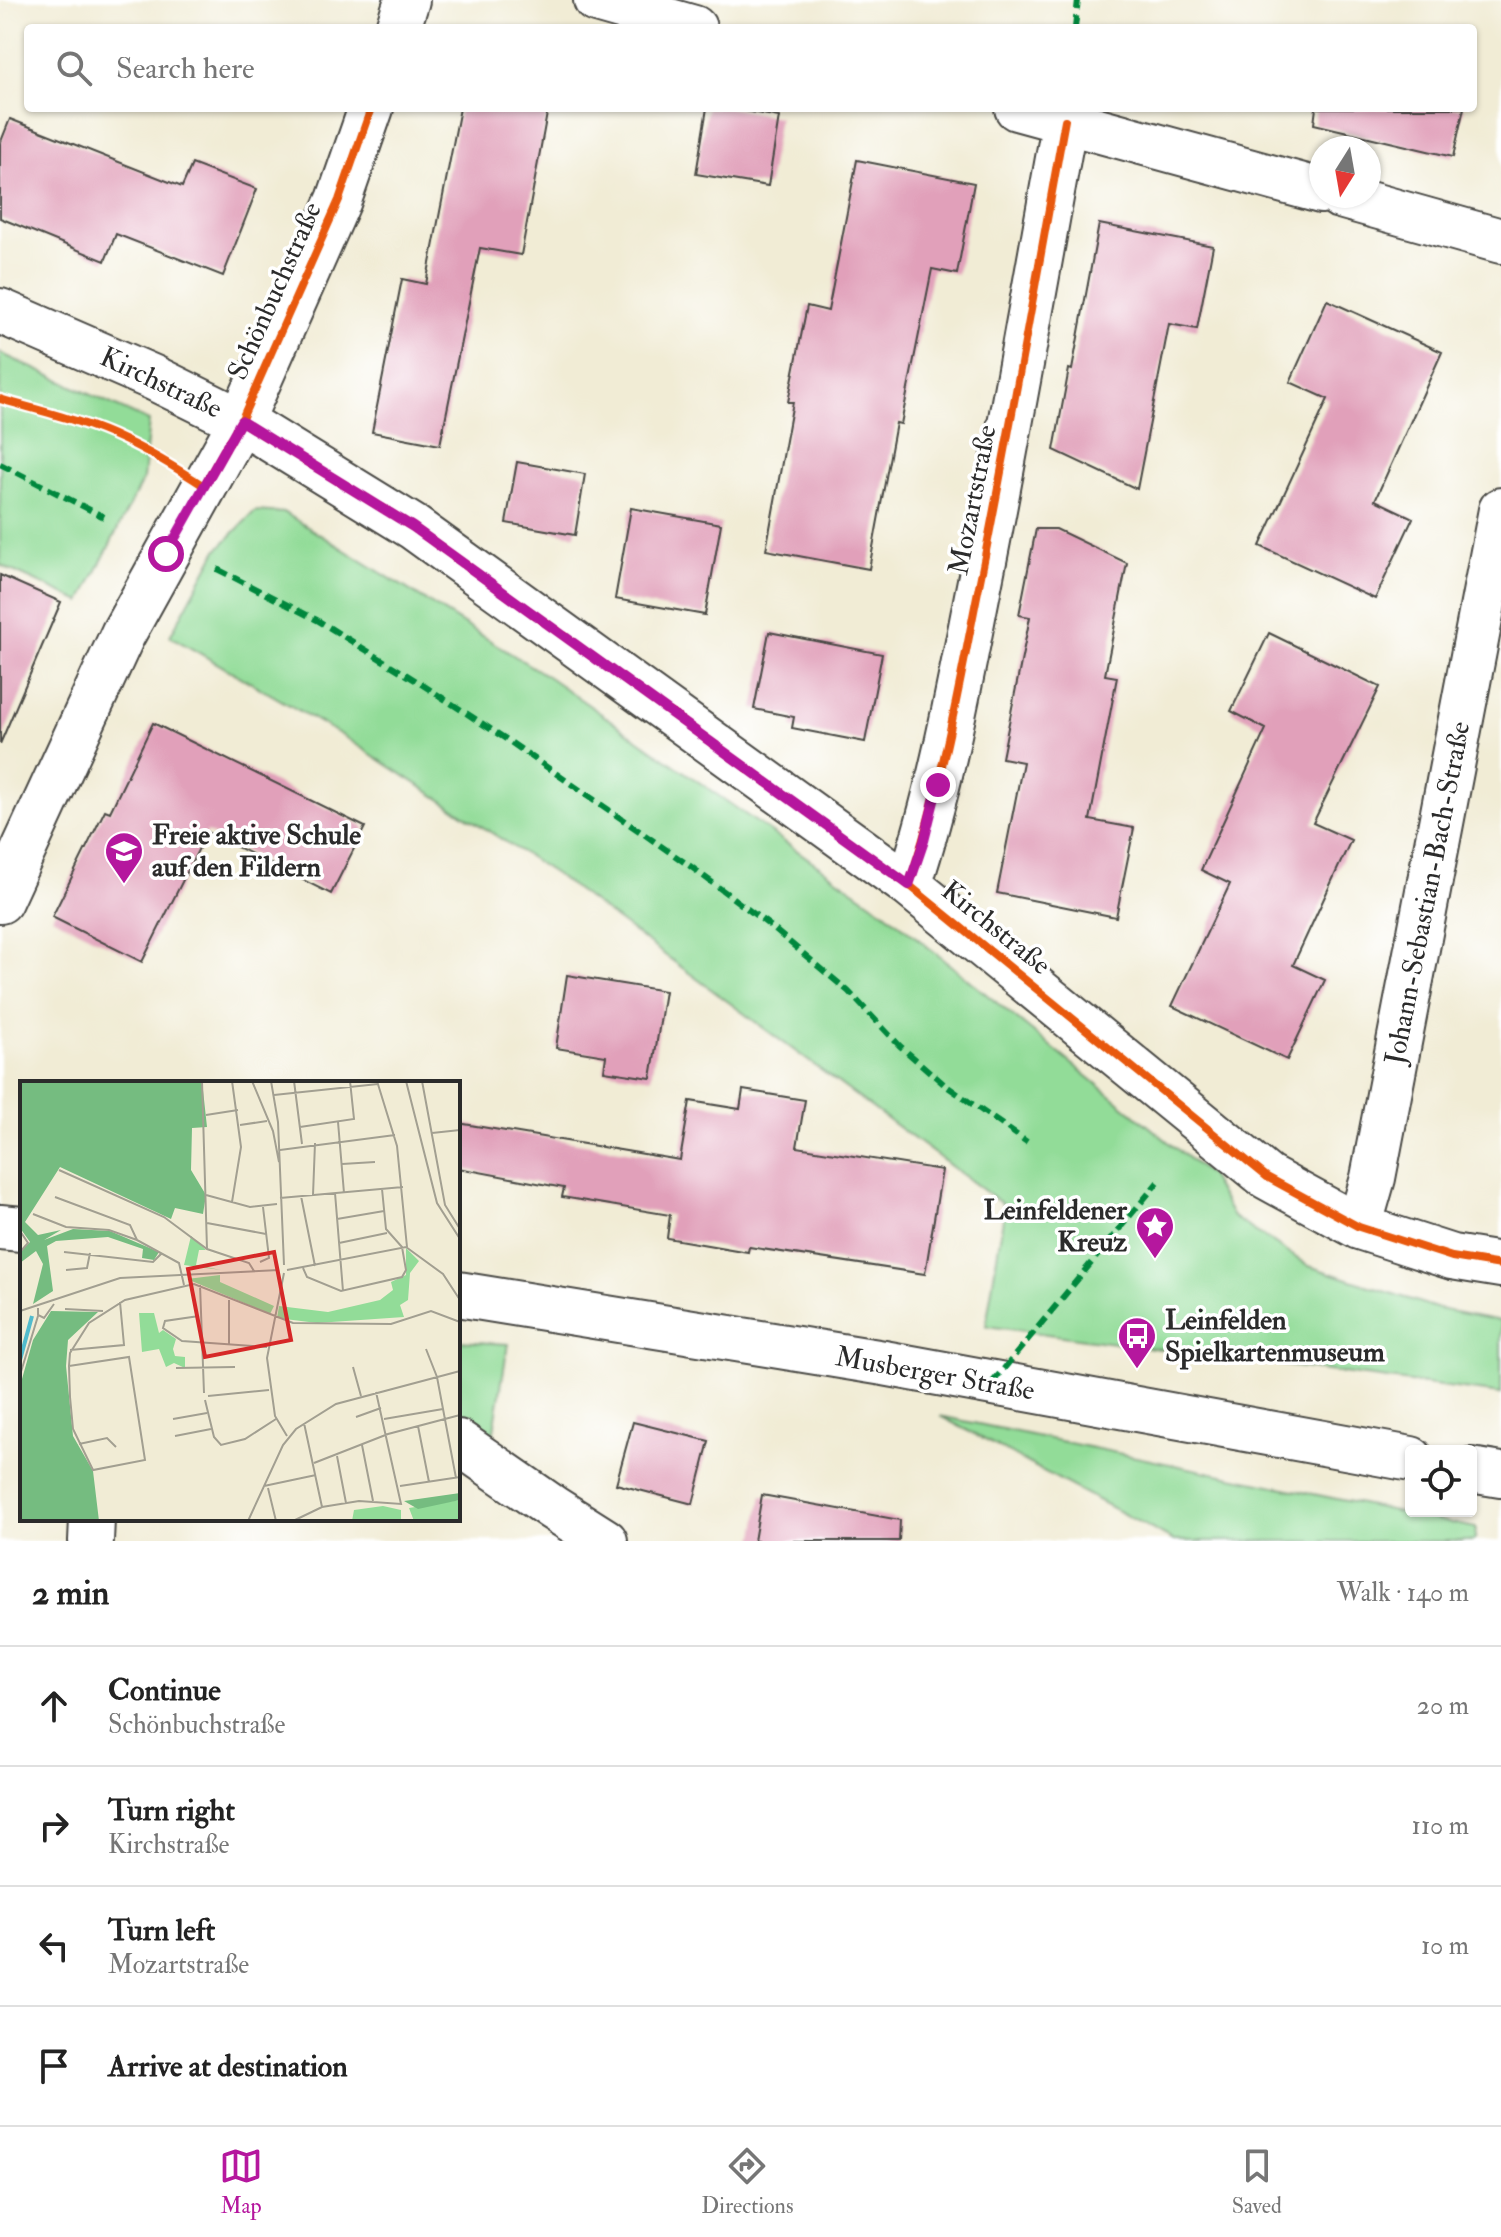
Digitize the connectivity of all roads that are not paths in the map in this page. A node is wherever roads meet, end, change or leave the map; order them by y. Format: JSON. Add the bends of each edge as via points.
{"nodes":[{"id":1,"x":407,"y":0,"type":"edge"},
{"id":2,"x":596,"y":0,"type":"edge"},
{"id":3,"x":399,"y":24,"type":"edge"},
{"id":4,"x":680,"y":24,"type":"edge"},
{"id":5,"x":370,"y":112,"type":"edge"},
{"id":6,"x":1033,"y":112,"type":"edge"},
{"id":7,"x":1065,"y":120,"type":"junction"},
{"id":8,"x":1309,"y":188,"type":"edge"},
{"id":9,"x":1381,"y":207,"type":"edge"},
{"id":10,"x":1501,"y":241,"type":"edge"},
{"id":11,"x":0,"y":311,"type":"edge"},
{"id":12,"x":241,"y":421,"type":"junction"},
{"id":13,"x":1501,"y":510,"type":"edge"},
{"id":14,"x":1483,"y":702,"type":"edge"},
{"id":15,"x":909,"y":885,"type":"junction"},
{"id":16,"x":0,"y":901,"type":"edge"},
{"id":17,"x":0,"y":1227,"type":"edge"},
{"id":18,"x":1359,"y":1227,"type":"junction"},
{"id":19,"x":20,"y":1229,"type":"edge"},
{"id":20,"x":1501,"y":1265,"type":"edge"},
{"id":21,"x":460,"y":1294,"type":"edge"},
{"id":22,"x":460,"y":1443,"type":"edge"},
{"id":23,"x":1405,"y":1458,"type":"edge"},
{"id":24,"x":1477,"y":1471,"type":"edge"},
{"id":25,"x":1501,"y":1475,"type":"edge"},
{"id":26,"x":92,"y":1521,"type":"edge"},
{"id":27,"x":91,"y":1541,"type":"edge"},
{"id":28,"x":605,"y":1541,"type":"edge"}],
"edges":[{"from":1,"to":3,"type":"street"},
{"from":2,"to":4,"type":"street"},
{"from":5,"to":12,"type":"street","name":"Schönbuchstraße","via":[[339,200]]},
{"from":6,"to":7,"type":"street"},
{"from":7,"to":8,"type":"street"},
{"from":7,"to":15,"type":"street","name":"Mozartstraße","via":[[958,694]]},
{"from":9,"to":10,"type":"street"},
{"from":11,"to":12,"type":"street","name":"Kirchstraße"},
{"from":12,"to":15,"type":"street","name":"Kirchstraße","via":[[413,527]]},
{"from":12,"to":16,"type":"street","name":"Schönbuchstraße","via":[[123,634]]},
{"from":13,"to":14,"type":"street","name":"Johann-Sebastian-Bach-Straße"},
{"from":14,"to":18,"type":"street","name":"Johann-Sebastian-Bach-Straße"},
{"from":15,"to":18,"type":"street","name":"Kirchstraße","via":[[1267,1177]]},
{"from":17,"to":19,"type":"street"},
{"from":18,"to":20,"type":"street","name":"Kirchstraße","via":[[1452,1257]]},
{"from":21,"to":23,"type":"street","name":"Musberger Straße","via":[[884,1363]]},
{"from":22,"to":28,"type":"street"},
{"from":24,"to":25,"type":"street"},
{"from":26,"to":27,"type":"street"}]}
